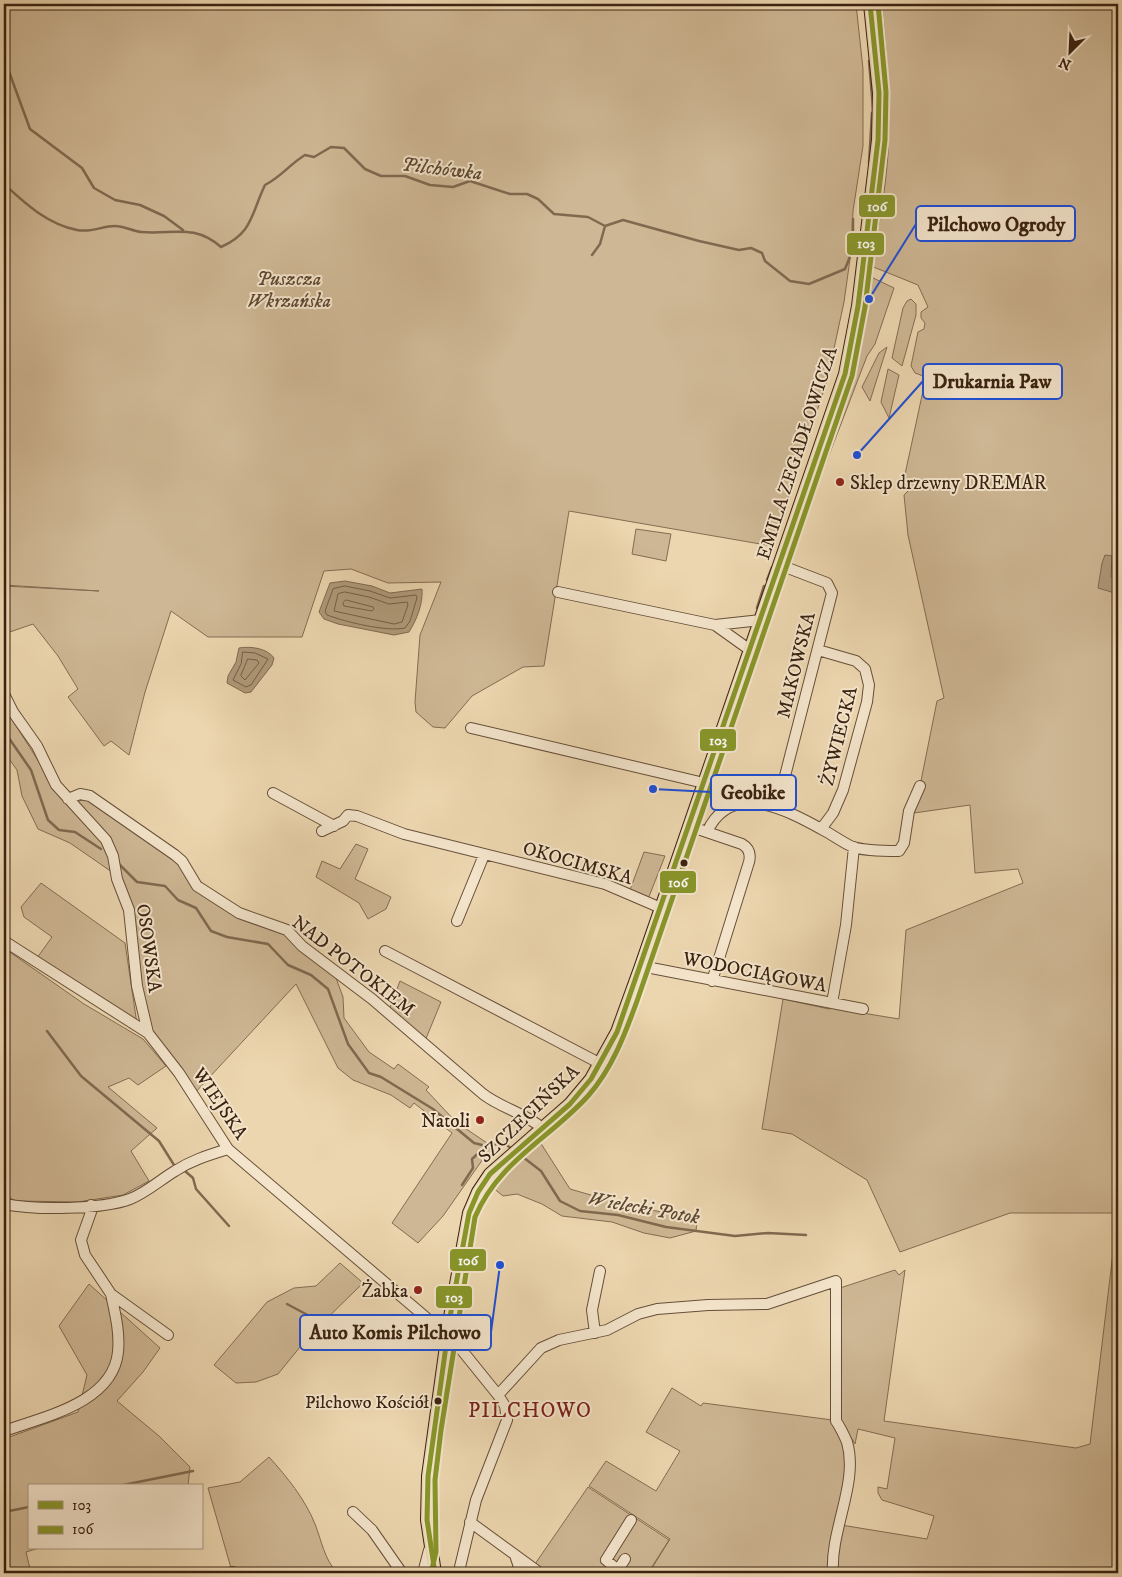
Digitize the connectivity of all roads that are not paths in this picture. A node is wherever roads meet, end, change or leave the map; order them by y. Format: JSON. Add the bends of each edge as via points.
{"nodes":[{"id":1,"x":870,"y":4,"type":"edge"},
{"id":2,"x":780,"y":565,"type":"junction"},
{"id":3,"x":558,"y":592,"type":"dead end"},
{"id":4,"x":761,"y":620,"type":"junction"},
{"id":5,"x":715,"y":625,"type":"junction"},
{"id":6,"x":750,"y":650,"type":"junction"},
{"id":7,"x":818,"y":650,"type":"junction"},
{"id":8,"x":4,"y":694,"type":"edge"},
{"id":9,"x":471,"y":728,"type":"dead end"},
{"id":10,"x":704,"y":783,"type":"junction"},
{"id":11,"x":920,"y":786,"type":"dead end"},
{"id":12,"x":273,"y":793,"type":"dead end"},
{"id":13,"x":68,"y":799,"type":"junction"},
{"id":14,"x":776,"y":807,"type":"junction"},
{"id":15,"x":334,"y":826,"type":"junction"},
{"id":16,"x":689,"y":826,"type":"junction"},
{"id":17,"x":821,"y":828,"type":"junction"},
{"id":18,"x":322,"y":831,"type":"dead end"},
{"id":19,"x":706,"y":832,"type":"junction"},
{"id":20,"x":854,"y":847,"type":"junction"},
{"id":21,"x":484,"y":855,"type":"junction"},
{"id":22,"x":661,"y":908,"type":"junction"},
{"id":23,"x":457,"y":921,"type":"dead end"},
{"id":24,"x":4,"y":942,"type":"edge"},
{"id":25,"x":386,"y":951,"type":"dead end"},
{"id":26,"x":641,"y":966,"type":"junction"},
{"id":27,"x":712,"y":981,"type":"junction"},
{"id":28,"x":832,"y":1004,"type":"junction"},
{"id":29,"x":863,"y":1009,"type":"dead end"},
{"id":30,"x":148,"y":1033,"type":"junction"},
{"id":31,"x":611,"y":1045,"type":"joint"},
{"id":32,"x":601,"y":1064,"type":"junction"},
{"id":33,"x":542,"y":1128,"type":"junction"},
{"id":34,"x":228,"y":1149,"type":"junction"},
{"id":35,"x":4,"y":1204,"type":"edge"},
{"id":36,"x":90,"y":1205,"type":"junction"},
{"id":37,"x":600,"y":1271,"type":"dead end"},
{"id":38,"x":110,"y":1294,"type":"junction"},
{"id":39,"x":596,"y":1333,"type":"junction"},
{"id":40,"x":168,"y":1335,"type":"dead end"},
{"id":41,"x":451,"y":1338,"type":"junction"},
{"id":42,"x":498,"y":1395,"type":"junction"},
{"id":43,"x":4,"y":1431,"type":"edge"},
{"id":44,"x":353,"y":1512,"type":"dead end"},
{"id":45,"x":631,"y":1520,"type":"dead end"},
{"id":46,"x":470,"y":1522,"type":"junction"},
{"id":47,"x":429,"y":1539,"type":"junction"},
{"id":48,"x":515,"y":1555,"type":"junction"},
{"id":49,"x":625,"y":1559,"type":"dead end"},
{"id":50,"x":460,"y":1567,"type":"dead end"},
{"id":51,"x":617,"y":1571,"type":"edge"},
{"id":52,"x":402,"y":1573,"type":"edge"},
{"id":53,"x":423,"y":1573,"type":"edge"},
{"id":54,"x":434,"y":1573,"type":"edge"},
{"id":55,"x":442,"y":1573,"type":"edge"},
{"id":56,"x":521,"y":1573,"type":"edge"},
{"id":57,"x":540,"y":1573,"type":"edge"},
{"id":58,"x":833,"y":1573,"type":"edge"}],
"edges":[{"from":1,"to":2,"type":"main road","name":"EMILA ZEGADŁOWICZA","via":[[879,93],[878,140],[854,327],[840,388]]},
{"from":2,"to":4,"type":"main road","name":"EMILA ZEGADŁOWICZA"},
{"from":2,"to":7,"type":"street","name":"MAKOWSKA","via":[[824,581],[831,587]]},
{"from":3,"to":5,"type":"street"},
{"from":4,"to":5,"type":"street"},
{"from":4,"to":6,"type":"main road","name":"EMILA ZEGADŁOWICZA"},
{"from":5,"to":6,"type":"street"},
{"from":6,"to":10,"type":"main road","name":"EMILA ZEGADŁOWICZA"},
{"from":7,"to":14,"type":"street","name":"MAKOWSKA"},
{"from":7,"to":17,"type":"street","name":"ŻYWIECKA","via":[[856,661],[864,669],[869,685],[843,790]]},
{"from":8,"to":13,"type":"street","name":"OSOWSKA","via":[[37,746],[56,785]]},
{"from":9,"to":10,"type":"street"},
{"from":10,"to":16,"type":"main road","name":"EMILA ZEGADŁOWICZA"},
{"from":11,"to":20,"type":"street","via":[[909,811],[901,849]]},
{"from":12,"to":15,"type":"street"},
{"from":13,"to":30,"type":"street","name":"OSOWSKA","via":[[106,840],[113,856],[117,879],[129,910],[137,986]]},
{"from":13,"to":33,"type":"street","name":"NAD POTOKIEM","via":[[80,794],[90,796],[175,855],[197,886],[214,899],[240,913],[287,930],[302,946],[372,999],[483,1094]]},
{"from":14,"to":17,"type":"street"},
{"from":14,"to":19,"type":"street","via":[[730,806]]},
{"from":15,"to":18,"type":"street","name":"OKOCIMSKA"},
{"from":15,"to":21,"type":"street","name":"OKOCIMSKA","via":[[348,815],[357,816],[402,834]]},
{"from":16,"to":19,"type":"street"},
{"from":16,"to":22,"type":"main road","name":"EMILA ZEGADŁOWICZA"},
{"from":17,"to":20,"type":"street"},
{"from":19,"to":27,"type":"street","via":[[746,846],[750,856]]},
{"from":20,"to":28,"type":"street","via":[[846,924]]},
{"from":21,"to":22,"type":"street","name":"OKOCIMSKA","via":[[605,884]]},
{"from":21,"to":23,"type":"street"},
{"from":22,"to":26,"type":"main road","name":"EMILA ZEGADŁOWICZA"},
{"from":24,"to":30,"type":"street","name":"WIEJSKA"},
{"from":25,"to":32,"type":"street"},
{"from":26,"to":27,"type":"street","name":"WODOCIĄGOWA"},
{"from":26,"to":31,"type":"main road","name":"EMILA ZEGADŁOWICZA"},
{"from":27,"to":28,"type":"street","name":"WODOCIĄGOWA"},
{"from":28,"to":29,"type":"street","name":"WODOCIĄGOWA"},
{"from":30,"to":34,"type":"street","name":"WIEJSKA","via":[[180,1073]]},
{"from":31,"to":32,"type":"main road","name":"SZCZECIŃSKA"},
{"from":32,"to":33,"type":"main road","name":"SZCZECIŃSKA","via":[[582,1091]]},
{"from":33,"to":41,"type":"main road","name":"SZCZECIŃSKA","via":[[503,1161],[484,1183],[470,1208]]},
{"from":34,"to":36,"type":"street","via":[[194,1160],[129,1199]]},
{"from":34,"to":41,"type":"street","name":"WIEJSKA"},
{"from":35,"to":36,"type":"street","via":[[22,1208]]},
{"from":36,"to":38,"type":"street","via":[[81,1247]]},
{"from":37,"to":39,"type":"street","via":[[592,1310]]},
{"from":38,"to":40,"type":"street"},
{"from":38,"to":43,"type":"street","via":[[118,1324],[118,1352],[113,1371],[104,1383],[73,1406]]},
{"from":39,"to":42,"type":"street","via":[[559,1340],[541,1348]]},
{"from":39,"to":58,"type":"street","via":[[657,1309],[767,1304],[836,1281],[836,1421],[846,1442],[850,1469],[833,1546]]},
{"from":41,"to":42,"type":"street","name":"WIEJSKA"},
{"from":41,"to":47,"type":"main road","name":"SZCZECIŃSKA","via":[[428,1476]]},
{"from":41,"to":55,"type":"main road","name":"SZCZECIŃSKA","via":[[434,1496]]},
{"from":42,"to":46,"type":"street","name":"WIEJSKA","via":[[507,1420]]},
{"from":44,"to":52,"type":"street","via":[[372,1530]]},
{"from":45,"to":51,"type":"street","via":[[606,1560]]},
{"from":46,"to":48,"type":"street"},
{"from":46,"to":50,"type":"street","name":"WIEJSKA"},
{"from":47,"to":53,"type":"street"},
{"from":47,"to":54,"type":"main road","name":"SZCZECIŃSKA"},
{"from":48,"to":56,"type":"street"},
{"from":48,"to":57,"type":"street"},
{"from":49,"to":51,"type":"street"}]}
